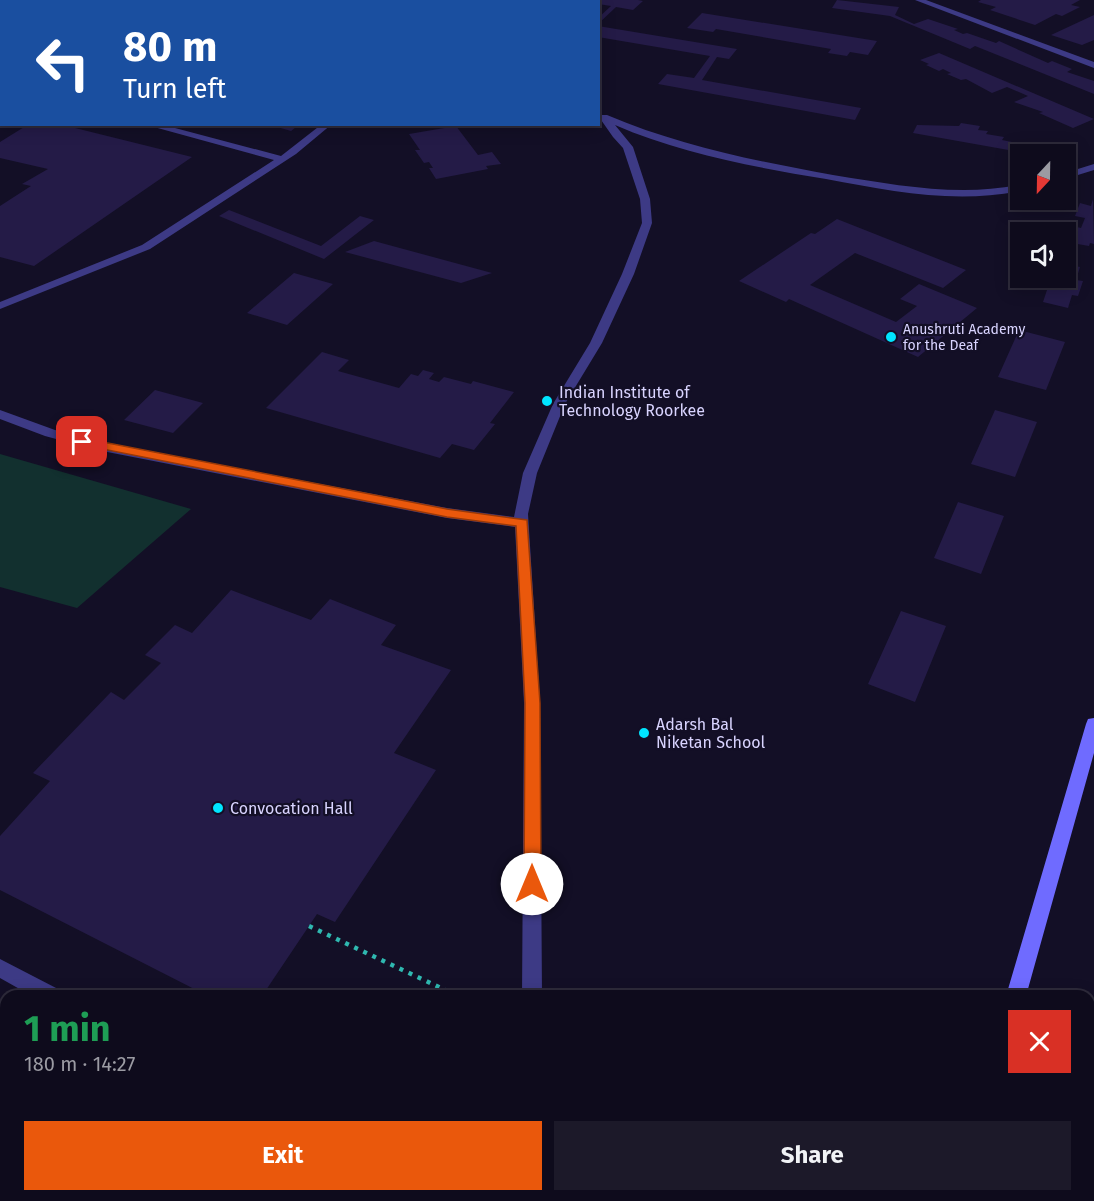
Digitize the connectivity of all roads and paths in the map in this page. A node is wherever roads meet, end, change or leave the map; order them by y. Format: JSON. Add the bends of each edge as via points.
{"nodes":[{"id":1,"x":919,"y":0,"type":"edge"},
{"id":2,"x":1094,"y":65,"type":"edge"},
{"id":3,"x":602,"y":115,"type":"edge"},
{"id":4,"x":155,"y":126,"type":"edge"},
{"id":5,"x":325,"y":126,"type":"edge"},
{"id":6,"x":282,"y":159,"type":"junction"},
{"id":7,"x":1094,"y":167,"type":"edge"},
{"id":8,"x":1076,"y":173,"type":"edge"},
{"id":9,"x":1010,"y":190,"type":"edge"},
{"id":10,"x":0,"y":306,"type":"edge"},
{"id":11,"x":0,"y":414,"type":"edge"},
{"id":12,"x":522,"y":523,"type":"junction"},
{"id":13,"x":1093,"y":730,"type":"edge"},
{"id":14,"x":309,"y":926,"type":"dead end"},
{"id":15,"x":0,"y":968,"type":"edge"},
{"id":16,"x":40,"y":990,"type":"edge"},
{"id":17,"x":445,"y":990,"type":"edge"},
{"id":18,"x":532,"y":990,"type":"edge"},
{"id":19,"x":1018,"y":990,"type":"edge"}],
"edges":[{"from":1,"to":2,"type":"street"},
{"from":3,"to":9,"type":"street","via":[[690,148],[783,170],[942,193],[975,195]]},
{"from":3,"to":12,"type":"street","via":[[628,147],[645,199],[647,223],[596,343],[559,404],[530,473],[520,514]]},
{"from":4,"to":6,"type":"street"},
{"from":5,"to":6,"type":"street"},
{"from":6,"to":10,"type":"street","via":[[146,248]]},
{"from":7,"to":8,"type":"street"},
{"from":11,"to":12,"type":"street","via":[[97,446],[447,513]]},
{"from":12,"to":18,"type":"street","via":[[532,703]]},
{"from":13,"to":19,"type":"main road"},
{"from":14,"to":17,"type":"path"},
{"from":15,"to":16,"type":"street"}]}
